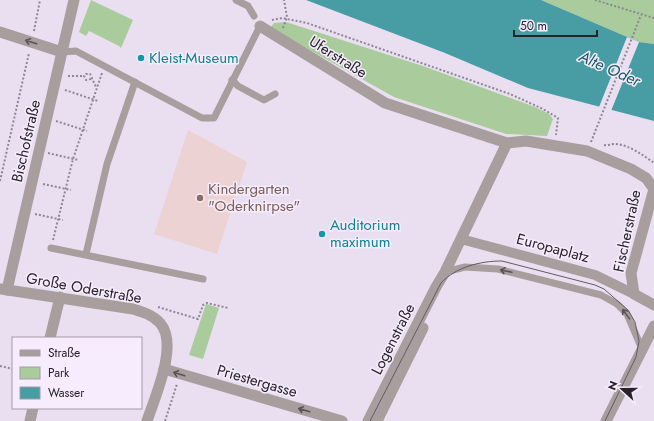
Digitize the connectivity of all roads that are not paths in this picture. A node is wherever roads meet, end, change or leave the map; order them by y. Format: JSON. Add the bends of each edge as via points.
{"nodes":[{"id":1,"x":74,"y":0,"type":"edge"},
{"id":2,"x":236,"y":0,"type":"edge"},
{"id":3,"x":254,"y":16,"type":"dead end"},
{"id":4,"x":260,"y":26,"type":"joint"},
{"id":5,"x":0,"y":32,"type":"edge"},
{"id":6,"x":62,"y":52,"type":"junction"},
{"id":7,"x":232,"y":80,"type":"junction"},
{"id":8,"x":136,"y":82,"type":"junction"},
{"id":9,"x":275,"y":94,"type":"dead end"},
{"id":10,"x":507,"y":143,"type":"junction"},
{"id":11,"x":654,"y":189,"type":"edge"},
{"id":12,"x":461,"y":239,"type":"junction"},
{"id":13,"x":51,"y":248,"type":"road end"},
{"id":14,"x":86,"y":254,"type":"junction"},
{"id":15,"x":446,"y":272,"type":"junction"},
{"id":16,"x":203,"y":279,"type":"dead end"},
{"id":17,"x":3,"y":289,"type":"edge"},
{"id":18,"x":634,"y":294,"type":"junction"},
{"id":19,"x":60,"y":297,"type":"junction"},
{"id":20,"x":654,"y":305,"type":"edge"},
{"id":21,"x":654,"y":326,"type":"edge"},
{"id":22,"x":50,"y":337,"type":"edge"},
{"id":23,"x":642,"y":349,"type":"junction"},
{"id":24,"x":164,"y":369,"type":"junction"},
{"id":25,"x":33,"y":409,"type":"edge"},
{"id":26,"x":30,"y":421,"type":"edge"},
{"id":27,"x":147,"y":421,"type":"edge"},
{"id":28,"x":342,"y":421,"type":"edge"},
{"id":29,"x":368,"y":421,"type":"edge"},
{"id":30,"x":377,"y":421,"type":"edge"},
{"id":31,"x":606,"y":421,"type":"edge"}],
"edges":[{"from":1,"to":6,"type":"street","name":"Bischofstraße"},
{"from":2,"to":3,"type":"lane","via":[[248,6]]},
{"from":4,"to":7,"type":"lane"},
{"from":4,"to":10,"type":"street","name":"Uferstraße","via":[[385,103]]},
{"from":6,"to":5,"type":"street","one_way":true},
{"from":6,"to":8,"type":"lane","via":[[76,51]]},
{"from":6,"to":17,"type":"street","name":"Bischofstraße"},
{"from":7,"to":8,"type":"lane","via":[[214,118],[202,118]]},
{"from":7,"to":9,"type":"lane","via":[[264,100]]},
{"from":8,"to":14,"type":"lane","via":[[107,164]]},
{"from":10,"to":11,"type":"street","name":"Fischerstraße","via":[[526,141],[587,151],[631,168],[646,178]]},
{"from":10,"to":12,"type":"street","name":"Logenstraße"},
{"from":11,"to":18,"type":"street","name":"Fischerstraße","via":[[631,273]]},
{"from":12,"to":15,"type":"street","name":"Logenstraße"},
{"from":12,"to":18,"type":"street","name":"Europaplatz","via":[[595,275]]},
{"from":13,"to":14,"type":"lane"},
{"from":14,"to":16,"type":"lane"},
{"from":23,"to":15,"type":"lane","one_way":true,"via":[[627,314],[617,304],[601,295],[498,269],[465,267]]},
{"from":15,"to":29,"type":"street","name":"Logenstraße"},
{"from":15,"to":30,"type":"street","name":"Logenstraße","via":[[427,320]]},
{"from":17,"to":19,"type":"street","name":"Große Oderstraße"},
{"from":18,"to":20,"type":"street","name":"Fischerstraße"},
{"from":19,"to":22,"type":"street"},
{"from":19,"to":24,"type":"street","name":"Große Oderstraße","via":[[133,309],[148,314],[160,323],[168,338]]},
{"from":21,"to":23,"type":"street"},
{"from":23,"to":31,"type":"street"},
{"from":24,"to":27,"type":"street","name":"Große Oderstraße"},
{"from":28,"to":24,"type":"street","name":"Priestergasse","one_way":true},
{"from":25,"to":26,"type":"street"}]}
